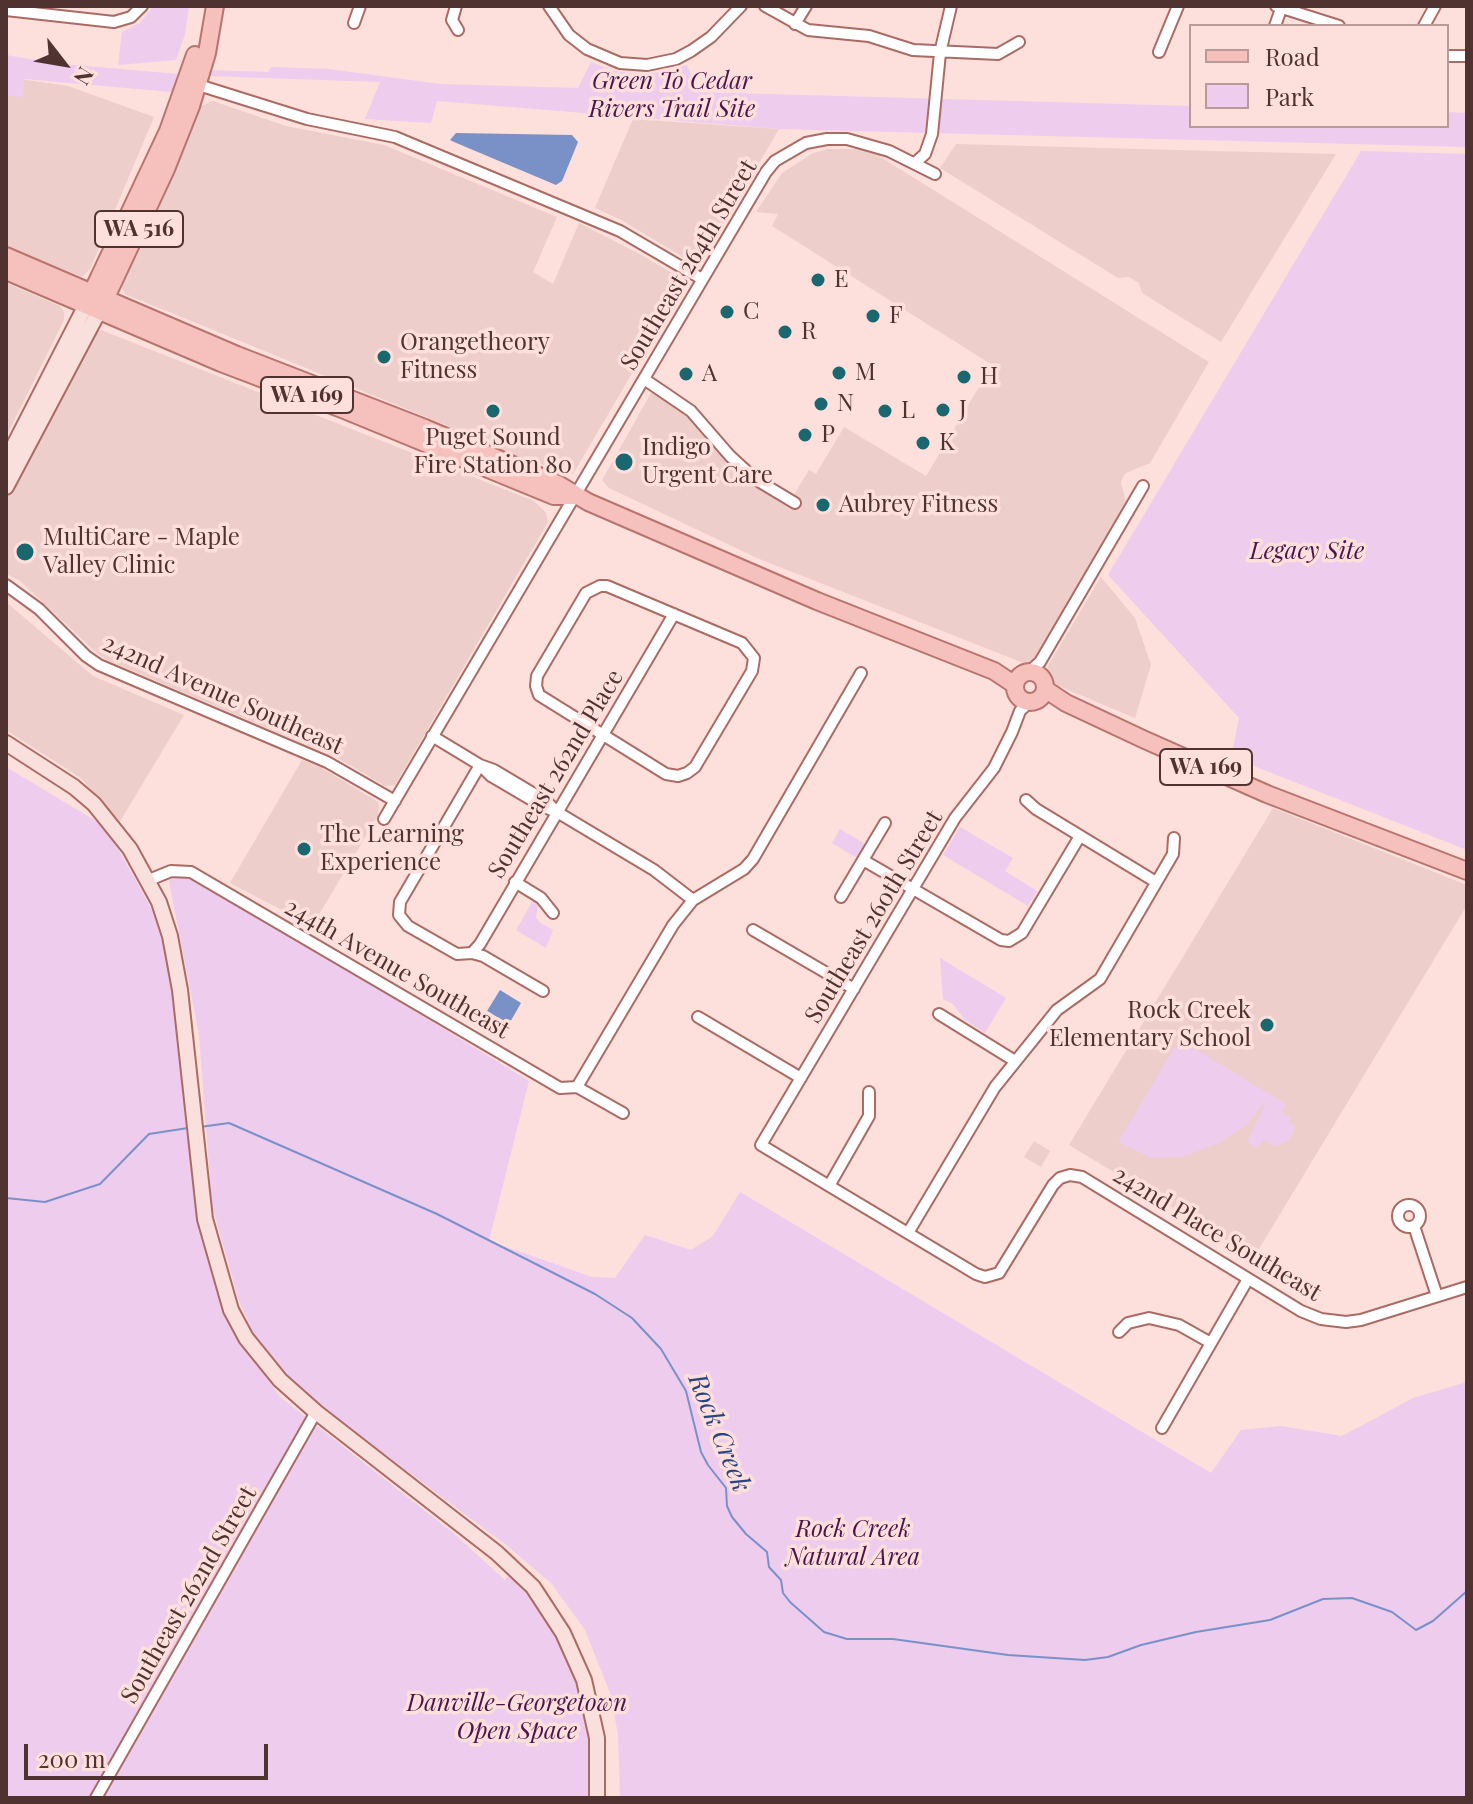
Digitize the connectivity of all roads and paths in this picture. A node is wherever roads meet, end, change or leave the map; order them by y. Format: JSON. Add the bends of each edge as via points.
{"nodes":[{"id":1,"x":203,"y":6,"type":"edge"},
{"id":2,"x":215,"y":6,"type":"edge"},
{"id":3,"x":360,"y":6,"type":"edge"},
{"id":4,"x":456,"y":6,"type":"edge"},
{"id":5,"x":549,"y":6,"type":"edge"},
{"id":6,"x":741,"y":6,"type":"edge"},
{"id":7,"x":765,"y":6,"type":"edge"},
{"id":8,"x":806,"y":6,"type":"edge"},
{"id":9,"x":951,"y":6,"type":"edge"},
{"id":10,"x":1178,"y":6,"type":"edge"},
{"id":11,"x":1435,"y":6,"type":"edge"},
{"id":12,"x":1279,"y":7,"type":"edge"},
{"id":13,"x":141,"y":8,"type":"edge"},
{"id":14,"x":6,"y":10,"type":"edge"},
{"id":15,"x":61,"y":11,"type":"edge"},
{"id":16,"x":354,"y":23,"type":"dead end"},
{"id":17,"x":795,"y":24,"type":"junction"},
{"id":18,"x":1333,"y":24,"type":"edge"},
{"id":19,"x":1425,"y":24,"type":"edge"},
{"id":20,"x":458,"y":30,"type":"dead end"},
{"id":21,"x":1019,"y":42,"type":"dead end"},
{"id":22,"x":1159,"y":52,"type":"dead end"},
{"id":23,"x":940,"y":53,"type":"junction"},
{"id":24,"x":192,"y":83,"type":"junction"},
{"id":25,"x":916,"y":162,"type":"junction"},
{"id":26,"x":935,"y":174,"type":"dead end"},
{"id":27,"x":6,"y":256,"type":"edge"},
{"id":28,"x":6,"y":271,"type":"edge"},
{"id":29,"x":702,"y":279,"type":"junction"},
{"id":30,"x":96,"y":302,"type":"junction"},
{"id":31,"x":644,"y":379,"type":"junction"},
{"id":32,"x":347,"y":411,"type":"junction"},
{"id":33,"x":400,"y":419,"type":"junction"},
{"id":34,"x":6,"y":461,"type":"edge"},
{"id":35,"x":1143,"y":486,"type":"dead end"},
{"id":36,"x":6,"y":487,"type":"edge"},
{"id":37,"x":575,"y":496,"type":"junction"},
{"id":38,"x":795,"y":503,"type":"dead end"},
{"id":39,"x":6,"y":585,"type":"edge"},
{"id":40,"x":674,"y":614,"type":"junction"},
{"id":41,"x":861,"y":673,"type":"dead end"},
{"id":42,"x":1030,"y":686,"type":"junction"},
{"id":43,"x":602,"y":735,"type":"junction"},
{"id":44,"x":432,"y":736,"type":"junction"},
{"id":45,"x":6,"y":743,"type":"edge"},
{"id":46,"x":480,"y":765,"type":"junction"},
{"id":47,"x":1026,"y":800,"type":"dead end"},
{"id":48,"x":395,"y":801,"type":"junction"},
{"id":49,"x":557,"y":812,"type":"junction"},
{"id":50,"x":384,"y":819,"type":"dead end"},
{"id":51,"x":885,"y":823,"type":"dead end"},
{"id":52,"x":1080,"y":836,"type":"junction"},
{"id":53,"x":1174,"y":838,"type":"dead end"},
{"id":54,"x":863,"y":860,"type":"junction"},
{"id":55,"x":1467,"y":871,"type":"edge"},
{"id":56,"x":149,"y":880,"type":"junction"},
{"id":57,"x":515,"y":882,"type":"junction"},
{"id":58,"x":1156,"y":882,"type":"junction"},
{"id":59,"x":913,"y":889,"type":"junction"},
{"id":60,"x":841,"y":897,"type":"dead end"},
{"id":61,"x":693,"y":900,"type":"junction"},
{"id":62,"x":553,"y":913,"type":"dead end"},
{"id":63,"x":753,"y":930,"type":"dead end"},
{"id":64,"x":472,"y":953,"type":"junction"},
{"id":65,"x":854,"y":989,"type":"junction"},
{"id":66,"x":543,"y":991,"type":"dead end"},
{"id":67,"x":939,"y":1014,"type":"dead end"},
{"id":68,"x":698,"y":1017,"type":"dead end"},
{"id":69,"x":1015,"y":1061,"type":"junction"},
{"id":70,"x":801,"y":1078,"type":"junction"},
{"id":71,"x":577,"y":1087,"type":"junction"},
{"id":72,"x":869,"y":1092,"type":"dead end"},
{"id":73,"x":623,"y":1113,"type":"dead end"},
{"id":74,"x":829,"y":1186,"type":"junction"},
{"id":75,"x":1414,"y":1226,"type":"dead end"},
{"id":76,"x":908,"y":1233,"type":"junction"},
{"id":77,"x":1248,"y":1279,"type":"junction"},
{"id":78,"x":1467,"y":1287,"type":"edge"},
{"id":79,"x":1437,"y":1296,"type":"junction"},
{"id":80,"x":1119,"y":1332,"type":"dead end"},
{"id":81,"x":1211,"y":1343,"type":"junction"},
{"id":82,"x":316,"y":1412,"type":"junction"},
{"id":83,"x":1162,"y":1428,"type":"dead end"},
{"id":84,"x":96,"y":1798,"type":"edge"},
{"id":85,"x":597,"y":1798,"type":"edge"}],
"edges":[{"from":1,"to":24,"type":"main road","number":"WA 516"},
{"from":2,"to":24,"type":"main road","number":"WA 516","via":[[211,35]]},
{"from":3,"to":16,"type":"street"},
{"from":4,"to":20,"type":"street","via":[[452,20]]},
{"from":5,"to":6,"type":"street","via":[[561,26],[587,49],[620,63],[647,65],[691,51]]},
{"from":7,"to":17,"type":"street"},
{"from":8,"to":17,"type":"street"},
{"from":9,"to":23,"type":"street"},
{"from":10,"to":22,"type":"street"},
{"from":11,"to":19,"type":"street"},
{"from":12,"to":18,"type":"street"},
{"from":13,"to":15,"type":"street","via":[[114,22]]},
{"from":14,"to":15,"type":"street"},
{"from":17,"to":23,"type":"street"},
{"from":21,"to":23,"type":"street","via":[[998,54]]},
{"from":23,"to":25,"type":"street","via":[[932,134]]},
{"from":24,"to":29,"type":"street","via":[[307,119],[395,137],[620,231]]},
{"from":24,"to":30,"type":"main road","number":"WA 516","via":[[170,160]]},
{"from":25,"to":26,"type":"street","name":"Southeast 264th Street"},
{"from":25,"to":29,"type":"street","name":"Southeast 264th Street","via":[[847,139],[791,150],[766,172]]},
{"from":27,"to":30,"type":"main road","number":"WA 169"},
{"from":28,"to":30,"type":"main road","number":"WA 169"},
{"from":29,"to":31,"type":"street","name":"Southeast 264th Street"},
{"from":30,"to":32,"type":"main road","number":"WA 169","via":[[221,363]]},
{"from":30,"to":33,"type":"main road","number":"WA 169"},
{"from":30,"to":34,"type":"street"},
{"from":30,"to":36,"type":"street"},
{"from":31,"to":37,"type":"street","name":"Southeast 264th Street"},
{"from":31,"to":38,"type":"street","via":[[691,411],[755,479]]},
{"from":32,"to":33,"type":"main road","via":[[353,407],[392,422]]},
{"from":32,"to":37,"type":"main road","number":"WA 169","via":[[554,496]]},
{"from":33,"to":37,"type":"main road","number":"WA 169","via":[[558,484]]},
{"from":35,"to":42,"type":"street","name":"Southeast 260th Street"},
{"from":37,"to":42,"type":"main road","number":"WA 169"},
{"from":37,"to":44,"type":"street","name":"Southeast 264th Street"},
{"from":39,"to":48,"type":"street","name":"242nd Avenue Southeast","via":[[99,665],[327,762]]},
{"from":40,"to":43,"type":"street","name":"Southeast 262nd Place"},
{"from":40,"to":43,"type":"street","via":[[607,586],[590,589],[537,676],[539,695]]},
{"from":40,"to":43,"type":"street","via":[[742,643],[754,658],[752,671],[695,767],[666,774]]},
{"from":41,"to":61,"type":"street","via":[[753,859]]},
{"from":42,"to":55,"type":"main road","number":"WA 169","via":[[1267,794]]},
{"from":42,"to":59,"type":"street","name":"Southeast 260th Street","via":[[994,768],[955,818]]},
{"from":43,"to":49,"type":"street","name":"Southeast 262nd Place"},
{"from":44,"to":46,"type":"street"},
{"from":44,"to":48,"type":"street","name":"Southeast 264th Street"},
{"from":45,"to":56,"type":"street","via":[[94,804]]},
{"from":46,"to":49,"type":"street"},
{"from":46,"to":64,"type":"street","via":[[400,902],[399,915],[408,926],[457,954]]},
{"from":47,"to":52,"type":"street"},
{"from":48,"to":50,"type":"street","name":"Southeast 264th Street"},
{"from":49,"to":57,"type":"street","name":"Southeast 262nd Place"},
{"from":49,"to":61,"type":"street","via":[[654,870]]},
{"from":51,"to":54,"type":"street"},
{"from":52,"to":58,"type":"street"},
{"from":52,"to":59,"type":"street","via":[[1022,933],[1011,940],[1001,940]]},
{"from":53,"to":58,"type":"street","via":[[1173,854]]},
{"from":54,"to":59,"type":"street"},
{"from":54,"to":60,"type":"street"},
{"from":56,"to":71,"type":"street","name":"244th Avenue Southeast","via":[[171,871],[191,872],[560,1088]]},
{"from":56,"to":82,"type":"street","via":[[176,963],[205,1219],[231,1310],[271,1371]]},
{"from":57,"to":62,"type":"street","via":[[541,898]]},
{"from":57,"to":64,"type":"street","name":"Southeast 262nd Place"},
{"from":58,"to":69,"type":"street","via":[[1100,979],[1057,1010]]},
{"from":59,"to":65,"type":"street","name":"Southeast 260th Street"},
{"from":61,"to":71,"type":"street"},
{"from":63,"to":65,"type":"street"},
{"from":64,"to":66,"type":"street"},
{"from":65,"to":70,"type":"street","name":"Southeast 260th Street"},
{"from":67,"to":69,"type":"street"},
{"from":68,"to":70,"type":"street"},
{"from":69,"to":76,"type":"street"},
{"from":70,"to":74,"type":"street","name":"Southeast 260th Street","via":[[761,1145]]},
{"from":71,"to":73,"type":"street","name":"244th Avenue Southeast"},
{"from":72,"to":74,"type":"street","via":[[869,1116]]},
{"from":74,"to":76,"type":"street"},
{"from":75,"to":79,"type":"street"},
{"from":76,"to":77,"type":"street","name":"242nd Place Southeast","via":[[976,1274],[999,1273],[1053,1185],[1070,1175],[1082,1177]]},
{"from":77,"to":79,"type":"street","name":"242nd Place Southeast","via":[[1301,1311],[1346,1322]]},
{"from":77,"to":81,"type":"street"},
{"from":78,"to":79,"type":"street"},
{"from":80,"to":81,"type":"street","via":[[1128,1323],[1149,1318],[1179,1325]]},
{"from":81,"to":83,"type":"street"},
{"from":82,"to":84,"type":"street","name":"Southeast 262nd Street"},
{"from":82,"to":85,"type":"street","via":[[533,1587],[563,1633],[584,1680],[597,1738]]}]}
